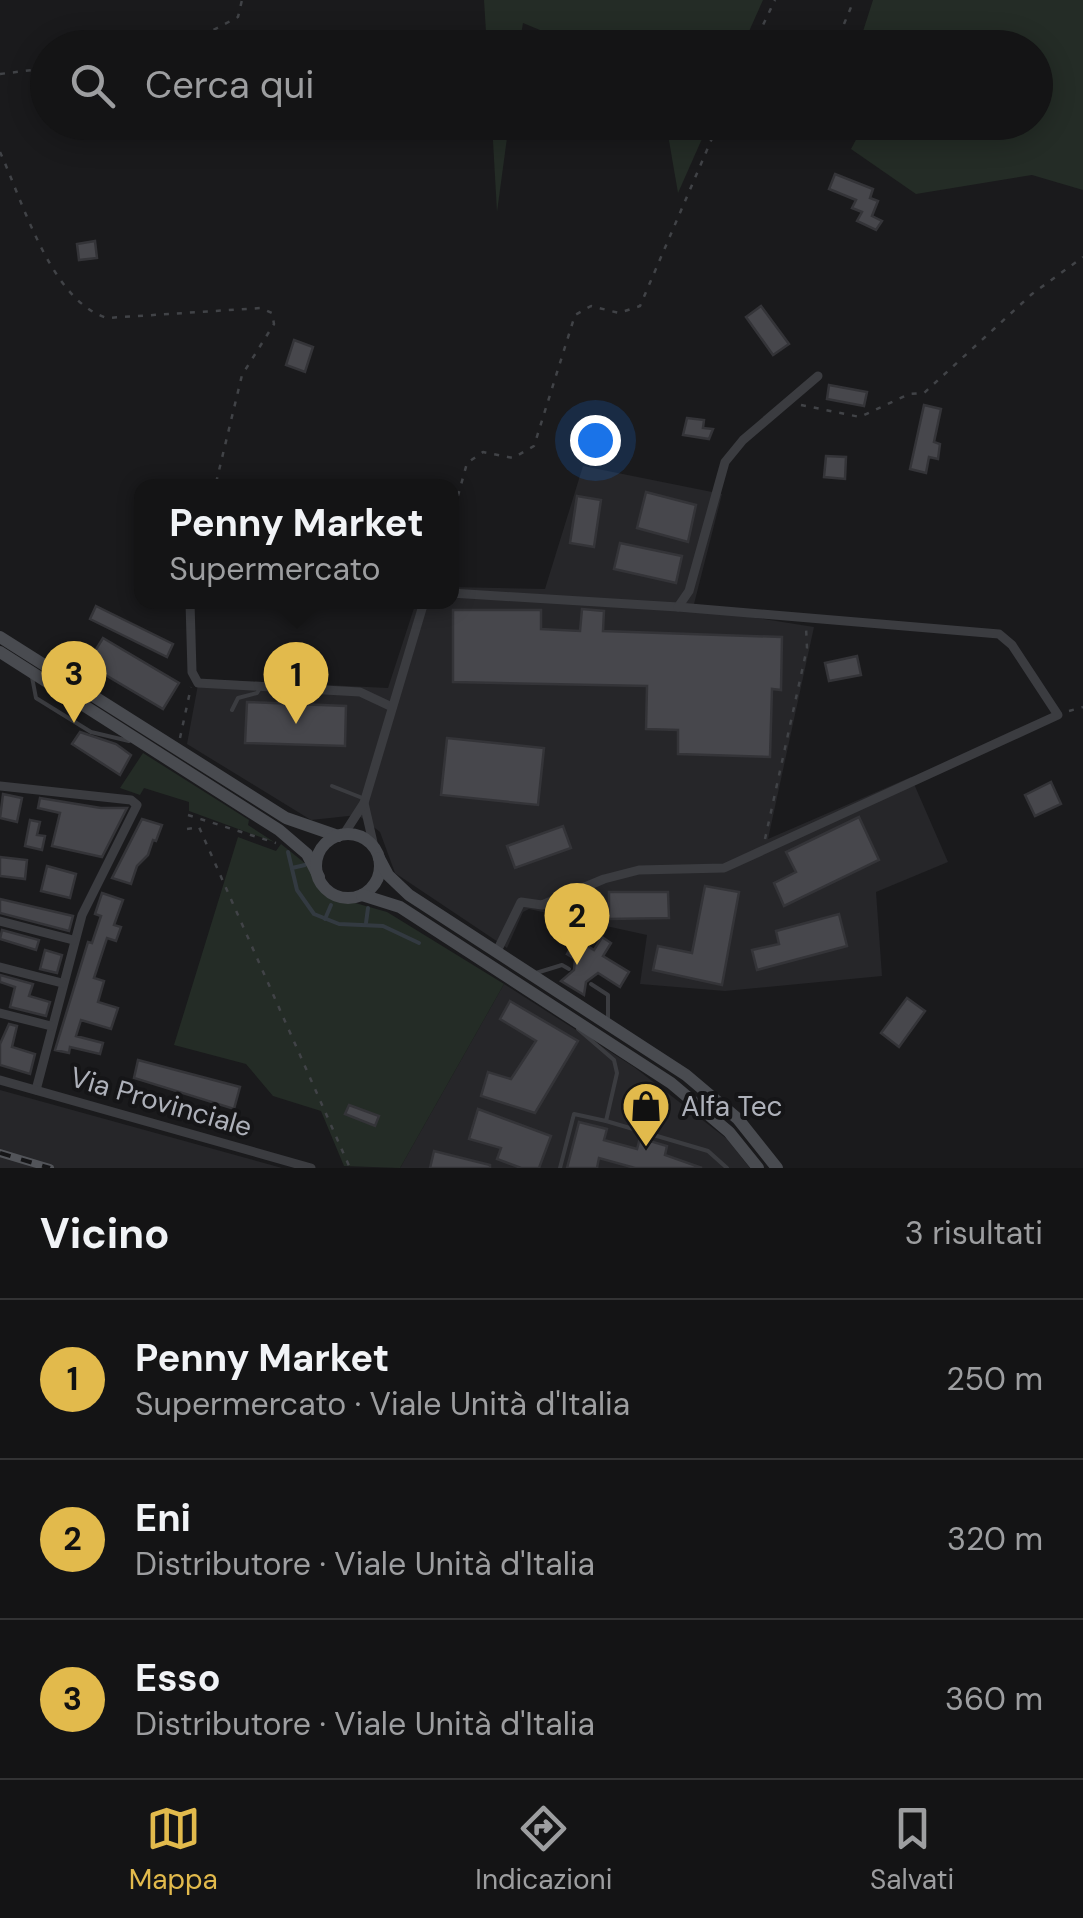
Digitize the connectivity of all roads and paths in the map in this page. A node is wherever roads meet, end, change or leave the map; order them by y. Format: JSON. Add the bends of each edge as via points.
{"nodes":[{"id":1,"x":775,"y":0,"type":"edge"},
{"id":2,"x":854,"y":0,"type":"edge"},
{"id":3,"x":244,"y":2,"type":"edge"},
{"id":4,"x":216,"y":30,"type":"edge"},
{"id":5,"x":761,"y":30,"type":"edge"},
{"id":6,"x":842,"y":30,"type":"edge"},
{"id":7,"x":30,"y":70,"type":"edge"},
{"id":8,"x":0,"y":74,"type":"edge"},
{"id":9,"x":710,"y":140,"type":"edge"},
{"id":10,"x":0,"y":152,"type":"edge"},
{"id":11,"x":1083,"y":257,"type":"edge"},
{"id":12,"x":818,"y":376,"type":"dead end"},
{"id":13,"x":784,"y":402,"type":"junction"},
{"id":14,"x":217,"y":479,"type":"edge"},
{"id":15,"x":459,"y":492,"type":"edge"},
{"id":16,"x":459,"y":594,"type":"edge"},
{"id":17,"x":678,"y":607,"type":"junction"},
{"id":18,"x":190,"y":609,"type":"edge"},
{"id":19,"x":422,"y":609,"type":"edge"},
{"id":20,"x":806,"y":620,"type":"junction"},
{"id":21,"x":0,"y":637,"type":"edge"},
{"id":22,"x":3,"y":655,"type":"edge"},
{"id":23,"x":195,"y":680,"type":"junction"},
{"id":24,"x":260,"y":687,"type":"junction"},
{"id":25,"x":392,"y":707,"type":"junction"},
{"id":26,"x":1083,"y":707,"type":"edge"},
{"id":27,"x":232,"y":710,"type":"dead end"},
{"id":28,"x":1058,"y":715,"type":"junction"},
{"id":29,"x":178,"y":750,"type":"junction"},
{"id":30,"x":0,"y":786,"type":"edge"},
{"id":31,"x":332,"y":786,"type":"dead end"},
{"id":32,"x":365,"y":801,"type":"junction"},
{"id":33,"x":188,"y":815,"type":"dead end"},
{"id":34,"x":187,"y":829,"type":"dead end"},
{"id":35,"x":264,"y":832,"type":"dead end"},
{"id":36,"x":341,"y":835,"type":"junction"},
{"id":37,"x":762,"y":850,"type":"junction"},
{"id":38,"x":377,"y":852,"type":"junction"},
{"id":39,"x":318,"y":877,"type":"junction"},
{"id":40,"x":362,"y":895,"type":"junction"},
{"id":41,"x":0,"y":921,"type":"edge"},
{"id":42,"x":73,"y":940,"type":"junction"},
{"id":43,"x":497,"y":951,"type":"junction"},
{"id":44,"x":0,"y":967,"type":"edge"},
{"id":45,"x":568,"y":969,"type":"dead end"},
{"id":46,"x":533,"y":974,"type":"junction"},
{"id":47,"x":62,"y":983,"type":"junction"},
{"id":48,"x":592,"y":984,"type":"dead end"},
{"id":49,"x":0,"y":1014,"type":"edge"},
{"id":50,"x":575,"y":1020,"type":"junction"},
{"id":51,"x":608,"y":1023,"type":"junction"},
{"id":52,"x":52,"y":1026,"type":"junction"},
{"id":53,"x":0,"y":1080,"type":"edge"},
{"id":54,"x":36,"y":1090,"type":"junction"},
{"id":55,"x":606,"y":1121,"type":"junction"},
{"id":56,"x":310,"y":1168,"type":"edge"},
{"id":57,"x":350,"y":1168,"type":"edge"},
{"id":58,"x":560,"y":1168,"type":"edge"},
{"id":59,"x":727,"y":1168,"type":"edge"},
{"id":60,"x":758,"y":1168,"type":"edge"},
{"id":61,"x":777,"y":1168,"type":"edge"}],
"edges":[{"from":1,"to":5,"type":"path"},
{"from":2,"to":6,"type":"path"},
{"from":3,"to":4,"type":"path","via":[[238,17]]},
{"from":7,"to":8,"type":"path"},
{"from":9,"to":15,"type":"path","via":[[640,306],[620,313],[591,306],[575,315],[534,446],[513,458],[483,452],[467,463]]},
{"from":10,"to":14,"type":"path","via":[[62,286],[86,312],[106,318],[261,308],[272,313],[274,324],[242,375]]},
{"from":11,"to":13,"type":"path","via":[[1032,294],[924,394],[909,394],[860,417]]},
{"from":12,"to":13,"type":"street"},
{"from":13,"to":17,"type":"street","via":[[724,462],[689,591]]},
{"from":16,"to":17,"type":"street"},
{"from":17,"to":20,"type":"street"},
{"from":18,"to":23,"type":"street"},
{"from":19,"to":25,"type":"street"},
{"from":20,"to":28,"type":"street","via":[[999,634]]},
{"from":20,"to":37,"type":"path","via":[[807,648]]},
{"from":21,"to":29,"type":"main road"},
{"from":22,"to":39,"type":"main road","via":[[279,830],[306,854]]},
{"from":23,"to":24,"type":"street"},
{"from":23,"to":29,"type":"path"},
{"from":24,"to":25,"type":"street","via":[[360,692]]},
{"from":24,"to":27,"type":"lane","via":[[238,698]]},
{"from":25,"to":32,"type":"street"},
{"from":26,"to":28,"type":"path"},
{"from":28,"to":37,"type":"street"},
{"from":29,"to":36,"type":"main road","via":[[286,818]]},
{"from":30,"to":42,"type":"street","via":[[137,805]]},
{"from":31,"to":32,"type":"lane"},
{"from":32,"to":36,"type":"street"},
{"from":32,"to":38,"type":"street"},
{"from":33,"to":35,"type":"path","via":[[276,843]]},
{"from":34,"to":57,"type":"path","via":[[200,827]]},
{"from":36,"to":38,"type":"main road","via":[[360,836]]},
{"from":36,"to":39,"type":"main road","via":[[318,857]]},
{"from":37,"to":43,"type":"street","via":[[724,868],[639,870],[542,905],[521,902]]},
{"from":38,"to":40,"type":"main road","via":[[377,880]]},
{"from":38,"to":43,"type":"main road","via":[[400,889]]},
{"from":39,"to":40,"type":"main road","via":[[341,897]]},
{"from":40,"to":50,"type":"main road","via":[[400,907]]},
{"from":41,"to":42,"type":"street"},
{"from":42,"to":47,"type":"street"},
{"from":43,"to":46,"type":"main road"},
{"from":44,"to":47,"type":"street"},
{"from":45,"to":46,"type":"lane"},
{"from":46,"to":51,"type":"main road"},
{"from":47,"to":52,"type":"street"},
{"from":48,"to":51,"type":"lane","via":[[608,994]]},
{"from":49,"to":52,"type":"street"},
{"from":50,"to":55,"type":"lane","via":[[583,1036],[614,1060],[618,1073]]},
{"from":50,"to":60,"type":"main road","via":[[692,1099]]},
{"from":51,"to":61,"type":"main road","via":[[714,1097]]},
{"from":52,"to":54,"type":"street"},
{"from":53,"to":54,"type":"street","name":"Via Provinciale"},
{"from":54,"to":56,"type":"street","name":"Via Provinciale"},
{"from":55,"to":58,"type":"lane","via":[[574,1114]]},
{"from":55,"to":59,"type":"lane","via":[[708,1151]]}]}
